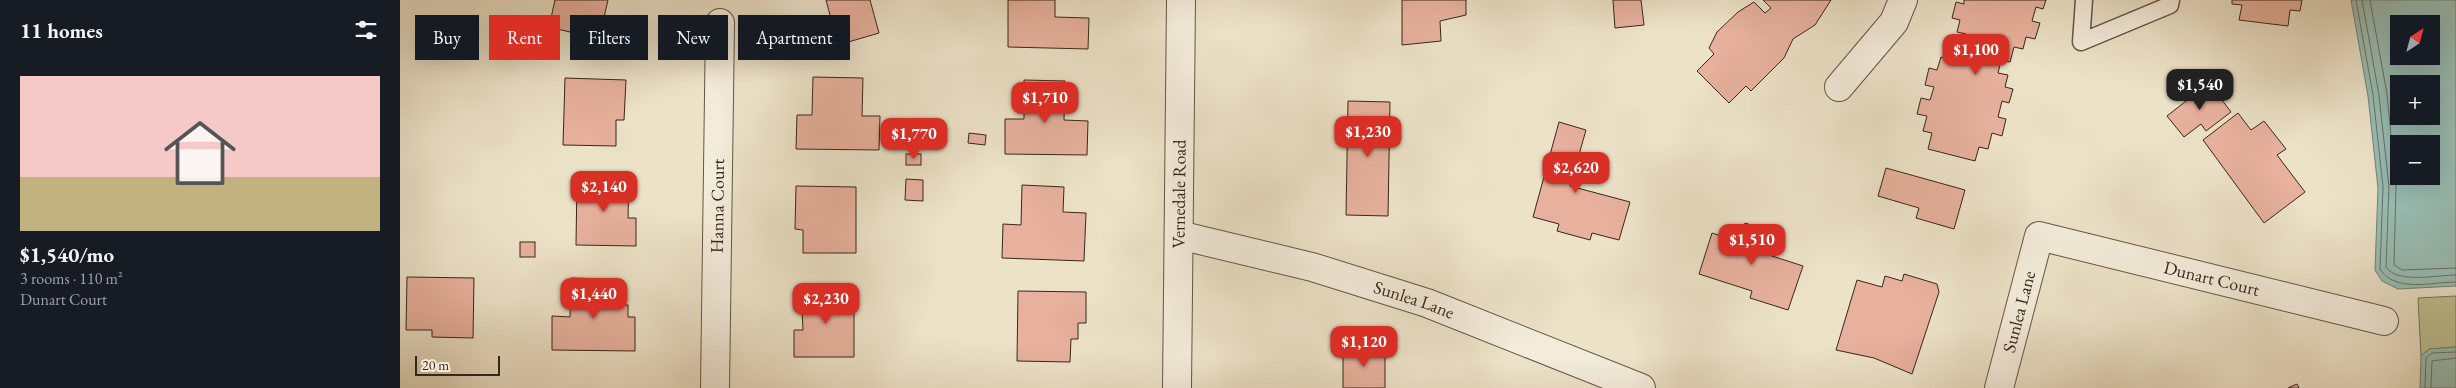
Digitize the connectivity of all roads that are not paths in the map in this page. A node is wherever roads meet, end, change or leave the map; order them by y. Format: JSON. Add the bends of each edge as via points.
{"nodes":[{"id":1,"x":1180,"y":0,"type":"edge"},
{"id":2,"x":1903,"y":0,"type":"edge"},
{"id":3,"x":2084,"y":0,"type":"edge"},
{"id":4,"x":2171,"y":0,"type":"edge"},
{"id":5,"x":719,"y":60,"type":"edge"},
{"id":6,"x":1839,"y":87,"type":"dead end"},
{"id":7,"x":1179,"y":234,"type":"junction"},
{"id":8,"x":2039,"y":236,"type":"joint"},
{"id":9,"x":2384,"y":321,"type":"dead end"},
{"id":10,"x":715,"y":388,"type":"edge"},
{"id":11,"x":1177,"y":388,"type":"edge"},
{"id":12,"x":1640,"y":388,"type":"edge"},
{"id":13,"x":1999,"y":388,"type":"edge"}],
"edges":[{"from":1,"to":7,"type":"street","name":"Vernedale Road"},
{"from":2,"to":6,"type":"street","via":[[1894,22]]},
{"from":3,"to":4,"type":"lane","via":[[2081,42],[2170,5]]},
{"from":5,"to":10,"type":"street","name":"Hanna Court"},
{"from":7,"to":11,"type":"street","name":"Vernedale Road"},
{"from":7,"to":12,"type":"street","name":"Sunlea Lane","via":[[1312,267],[1427,303]]},
{"from":8,"to":9,"type":"street","name":"Dunart Court"},
{"from":8,"to":13,"type":"street","name":"Sunlea Lane"}]}
